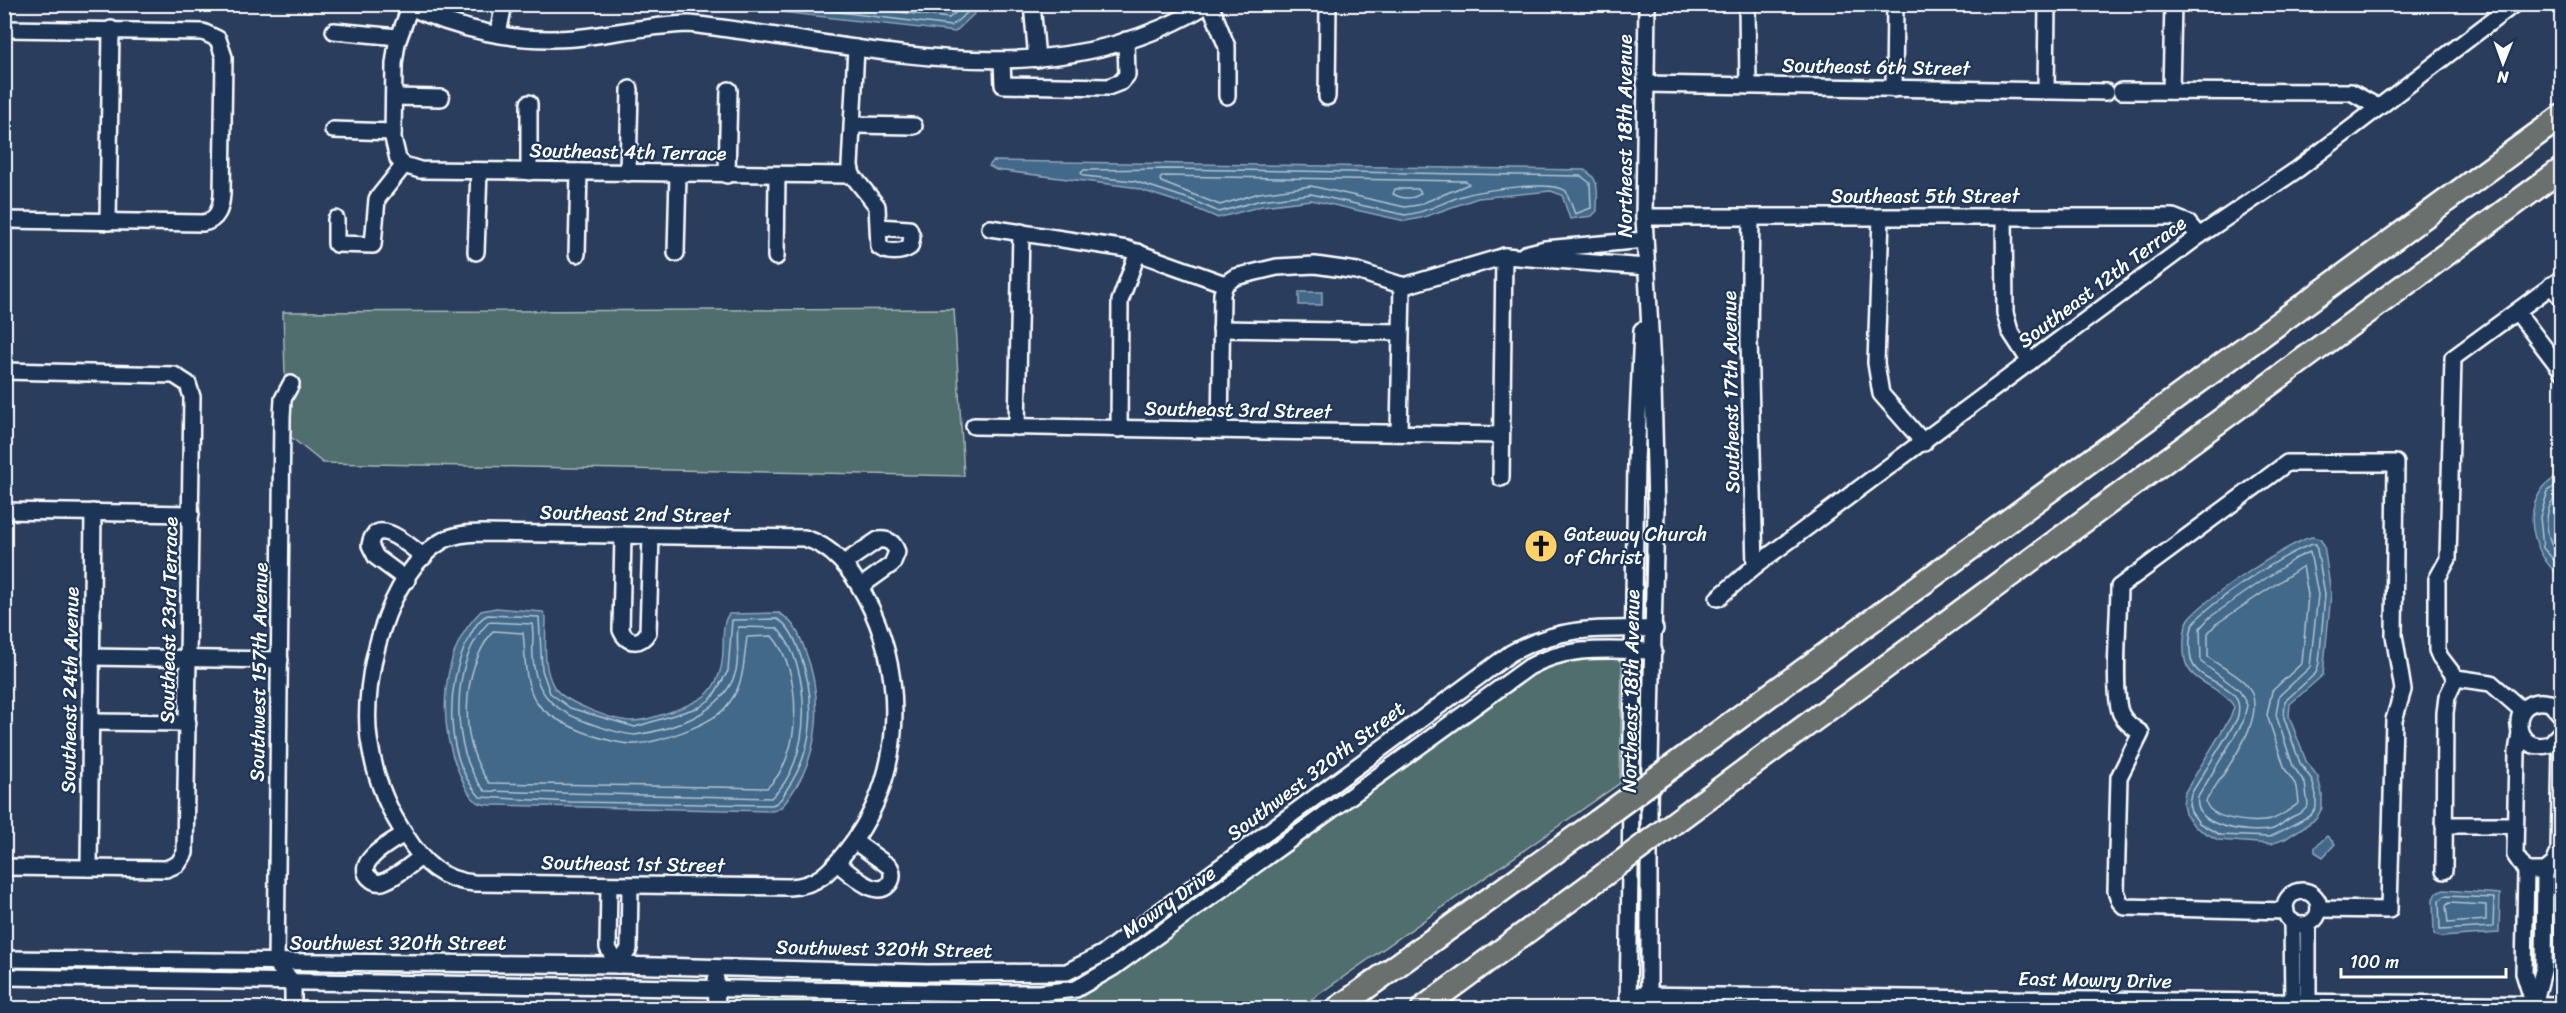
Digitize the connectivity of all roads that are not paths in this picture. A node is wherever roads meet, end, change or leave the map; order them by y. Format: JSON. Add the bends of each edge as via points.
{"nodes":[{"id":1,"x":504,"y":4,"type":"edge"},
{"id":2,"x":1032,"y":4,"type":"edge"},
{"id":3,"x":1209,"y":4,"type":"edge"},
{"id":4,"x":1328,"y":4,"type":"edge"},
{"id":5,"x":1647,"y":4,"type":"edge"},
{"id":6,"x":1747,"y":4,"type":"edge"},
{"id":7,"x":1895,"y":4,"type":"edge"},
{"id":8,"x":2047,"y":4,"type":"edge"},
{"id":9,"x":2173,"y":4,"type":"edge"},
{"id":10,"x":2514,"y":4,"type":"edge"},
{"id":11,"x":407,"y":6,"type":"edge"},
{"id":12,"x":4,"y":29,"type":"edge"},
{"id":13,"x":111,"y":29,"type":"junction"},
{"id":14,"x":334,"y":31,"type":"dead end"},
{"id":15,"x":498,"y":34,"type":"junction"},
{"id":16,"x":398,"y":36,"type":"junction"},
{"id":17,"x":1126,"y":40,"type":"junction"},
{"id":18,"x":856,"y":48,"type":"junction"},
{"id":19,"x":1037,"y":59,"type":"junction"},
{"id":20,"x":1002,"y":62,"type":"junction"},
{"id":21,"x":1645,"y":84,"type":"junction"},
{"id":22,"x":1748,"y":86,"type":"junction"},
{"id":23,"x":630,"y":89,"type":"dead end"},
{"id":24,"x":1894,"y":89,"type":"junction"},
{"id":25,"x":729,"y":90,"type":"dead end"},
{"id":26,"x":2046,"y":91,"type":"junction"},
{"id":27,"x":2171,"y":91,"type":"junction"},
{"id":28,"x":1227,"y":96,"type":"dead end"},
{"id":29,"x":394,"y":97,"type":"junction"},
{"id":30,"x":1327,"y":97,"type":"dead end"},
{"id":31,"x":441,"y":98,"type":"dead end"},
{"id":32,"x":529,"y":103,"type":"dead end"},
{"id":33,"x":2378,"y":107,"type":"junction"},
{"id":34,"x":2562,"y":116,"type":"edge"},
{"id":35,"x":854,"y":125,"type":"junction"},
{"id":36,"x":914,"y":126,"type":"dead end"},
{"id":37,"x":333,"y":130,"type":"dead end"},
{"id":38,"x":393,"y":132,"type":"junction"},
{"id":39,"x":404,"y":165,"type":"junction"},
{"id":40,"x":2562,"y":169,"type":"edge"},
{"id":41,"x":479,"y":171,"type":"junction"},
{"id":42,"x":529,"y":172,"type":"junction"},
{"id":43,"x":579,"y":172,"type":"junction"},
{"id":44,"x":628,"y":173,"type":"junction"},
{"id":45,"x":678,"y":174,"type":"junction"},
{"id":46,"x":727,"y":175,"type":"junction"},
{"id":47,"x":777,"y":175,"type":"junction"},
{"id":48,"x":852,"y":175,"type":"junction"},
{"id":49,"x":2004,"y":216,"type":"junction"},
{"id":50,"x":1644,"y":217,"type":"junction"},
{"id":51,"x":1881,"y":217,"type":"junction"},
{"id":52,"x":1751,"y":218,"type":"junction"},
{"id":53,"x":336,"y":219,"type":"dead end"},
{"id":54,"x":4,"y":220,"type":"edge"},
{"id":55,"x":108,"y":222,"type":"junction"},
{"id":56,"x":878,"y":227,"type":"dead end"},
{"id":57,"x":990,"y":228,"type":"dead end"},
{"id":58,"x":1020,"y":232,"type":"junction"},
{"id":59,"x":2199,"y":236,"type":"junction"},
{"id":60,"x":1645,"y":240,"type":"junction"},
{"id":61,"x":476,"y":252,"type":"dead end"},
{"id":62,"x":1138,"y":252,"type":"junction"},
{"id":63,"x":676,"y":253,"type":"dead end"},
{"id":64,"x":577,"y":254,"type":"dead end"},
{"id":65,"x":776,"y":256,"type":"dead end"},
{"id":66,"x":1511,"y":256,"type":"junction"},
{"id":67,"x":1646,"y":267,"type":"junction"},
{"id":68,"x":2557,"y":282,"type":"edge"},
{"id":69,"x":1225,"y":284,"type":"junction"},
{"id":70,"x":1402,"y":285,"type":"junction"},
{"id":71,"x":2562,"y":299,"type":"edge"},
{"id":72,"x":2517,"y":312,"type":"junction"},
{"id":73,"x":1221,"y":329,"type":"junction"},
{"id":74,"x":1401,"y":332,"type":"junction"},
{"id":75,"x":2030,"y":362,"type":"junction"},
{"id":76,"x":4,"y":371,"type":"edge"},
{"id":77,"x":2562,"y":371,"type":"edge"},
{"id":78,"x":291,"y":384,"type":"dead end"},
{"id":79,"x":974,"y":426,"type":"dead end"},
{"id":80,"x":1017,"y":427,"type":"junction"},
{"id":81,"x":1119,"y":429,"type":"junction"},
{"id":82,"x":1220,"y":430,"type":"junction"},
{"id":83,"x":1399,"y":433,"type":"junction"},
{"id":84,"x":1501,"y":435,"type":"junction"},
{"id":85,"x":1924,"y":443,"type":"junction"},
{"id":86,"x":1501,"y":478,"type":"dead end"},
{"id":87,"x":4,"y":511,"type":"edge"},
{"id":88,"x":93,"y":512,"type":"junction"},
{"id":89,"x":191,"y":514,"type":"junction"},
{"id":90,"x":623,"y":535,"type":"junction"},
{"id":91,"x":651,"y":536,"type":"junction"},
{"id":92,"x":420,"y":561,"type":"junction"},
{"id":93,"x":1755,"y":566,"type":"junction"},
{"id":94,"x":848,"y":568,"type":"junction"},
{"id":95,"x":406,"y":580,"type":"junction"},
{"id":96,"x":860,"y":587,"type":"junction"},
{"id":97,"x":1718,"y":597,"type":"dead end"},
{"id":98,"x":1634,"y":629,"type":"junction"},
{"id":99,"x":1654,"y":629,"type":"junction"},
{"id":100,"x":1634,"y":650,"type":"junction"},
{"id":101,"x":1654,"y":651,"type":"junction"},
{"id":102,"x":91,"y":657,"type":"junction"},
{"id":103,"x":189,"y":658,"type":"junction"},
{"id":104,"x":280,"y":660,"type":"junction"},
{"id":105,"x":2456,"y":678,"type":"junction"},
{"id":106,"x":2560,"y":707,"type":"edge"},
{"id":107,"x":2522,"y":710,"type":"junction"},
{"id":108,"x":90,"y":722,"type":"junction"},
{"id":109,"x":188,"y":723,"type":"junction"},
{"id":110,"x":2520,"y":733,"type":"junction"},
{"id":111,"x":2559,"y":735,"type":"edge"},
{"id":112,"x":2444,"y":825,"type":"junction"},
{"id":113,"x":2514,"y":825,"type":"junction"},
{"id":114,"x":404,"y":834,"type":"junction"},
{"id":115,"x":2561,"y":839,"type":"edge"},
{"id":116,"x":852,"y":844,"type":"junction"},
{"id":117,"x":417,"y":852,"type":"junction"},
{"id":118,"x":837,"y":863,"type":"junction"},
{"id":119,"x":4,"y":867,"type":"edge"},
{"id":120,"x":89,"y":868,"type":"junction"},
{"id":121,"x":2444,"y":871,"type":"dead end"},
{"id":122,"x":2526,"y":871,"type":"junction"},
{"id":123,"x":2545,"y":872,"type":"junction"},
{"id":124,"x":609,"y":886,"type":"junction"},
{"id":125,"x":630,"y":886,"type":"junction"},
{"id":126,"x":2319,"y":909,"type":"junction"},
{"id":127,"x":2289,"y":916,"type":"junction"},
{"id":128,"x":608,"y":921,"type":"junction"},
{"id":129,"x":630,"y":922,"type":"junction"},
{"id":130,"x":2308,"y":924,"type":"junction"},
{"id":131,"x":4,"y":959,"type":"edge"},
{"id":132,"x":276,"y":964,"type":"junction"},
{"id":133,"x":618,"y":965,"type":"junction"},
{"id":134,"x":717,"y":967,"type":"junction"},
{"id":135,"x":4,"y":977,"type":"edge"},
{"id":136,"x":293,"y":982,"type":"junction"},
{"id":137,"x":716,"y":988,"type":"junction"},
{"id":138,"x":617,"y":989,"type":"junction"},
{"id":139,"x":1040,"y":993,"type":"joint"},
{"id":140,"x":1628,"y":1002,"type":"edge"},
{"id":141,"x":1649,"y":1002,"type":"edge"},
{"id":142,"x":2301,"y":1004,"type":"junction"},
{"id":143,"x":2534,"y":1005,"type":"junction"},
{"id":144,"x":2562,"y":1005,"type":"edge"},
{"id":145,"x":2178,"y":1006,"type":"edge"},
{"id":146,"x":293,"y":1008,"type":"edge"},
{"id":147,"x":717,"y":1008,"type":"edge"},
{"id":148,"x":1338,"y":1008,"type":"edge"},
{"id":149,"x":1423,"y":1008,"type":"edge"}],
"edges":[{"from":1,"to":15,"type":"street"},
{"from":2,"to":19,"type":"street"},
{"from":3,"to":17,"type":"street"},
{"from":3,"to":28,"type":"street","via":[[1227,47]]},
{"from":4,"to":30,"type":"street"},
{"from":5,"to":21,"type":"street","name":"Northeast 18th Avenue"},
{"from":6,"to":22,"type":"street"},
{"from":7,"to":24,"type":"street"},
{"from":8,"to":26,"type":"street"},
{"from":9,"to":27,"type":"street"},
{"from":10,"to":33,"type":"street","name":"Southeast 12th Terrace"},
{"from":11,"to":15,"type":"street","via":[[446,22]]},
{"from":11,"to":16,"type":"street"},
{"from":12,"to":13,"type":"street"},
{"from":13,"to":55,"type":"street"},
{"from":13,"to":55,"type":"street","via":[[204,32],[218,39],[224,57],[222,194],[216,216],[203,224]]},
{"from":14,"to":16,"type":"street"},
{"from":15,"to":18,"type":"street","via":[[564,39],[689,24]]},
{"from":16,"to":29,"type":"street"},
{"from":17,"to":19,"type":"street"},
{"from":17,"to":20,"type":"street","via":[[1127,75],[1113,86],[1003,86]]},
{"from":18,"to":20,"type":"street"},
{"from":18,"to":35,"type":"street"},
{"from":19,"to":20,"type":"street"},
{"from":21,"to":22,"type":"street","name":"Southeast 6th Street"},
{"from":21,"to":50,"type":"street","name":"Northeast 18th Avenue"},
{"from":22,"to":24,"type":"street","name":"Southeast 6th Street"},
{"from":23,"to":44,"type":"street"},
{"from":24,"to":26,"type":"street","name":"Southeast 6th Street"},
{"from":25,"to":46,"type":"street"},
{"from":26,"to":27,"type":"street","name":"Southeast 6th Street"},
{"from":27,"to":33,"type":"street","name":"Southeast 6th Street","via":[[2351,92]]},
{"from":29,"to":31,"type":"street"},
{"from":29,"to":38,"type":"street"},
{"from":32,"to":42,"type":"street"},
{"from":33,"to":59,"type":"street","name":"Southeast 12th Terrace","via":[[2298,169]]},
{"from":34,"to":148,"type":"highway","bridge":true},
{"from":35,"to":36,"type":"street"},
{"from":35,"to":48,"type":"street"},
{"from":37,"to":38,"type":"street"},
{"from":38,"to":39,"type":"street","via":[[395,150]]},
{"from":39,"to":41,"type":"street","name":"Southeast 4th Terrace","via":[[420,170]]},
{"from":39,"to":53,"type":"street","via":[[377,199],[373,245],[336,244]]},
{"from":40,"to":149,"type":"highway","bridge":true},
{"from":41,"to":42,"type":"street","name":"Southeast 4th Terrace"},
{"from":41,"to":61,"type":"street"},
{"from":42,"to":43,"type":"street","name":"Southeast 4th Terrace"},
{"from":43,"to":44,"type":"street","name":"Southeast 4th Terrace"},
{"from":43,"to":64,"type":"street"},
{"from":44,"to":45,"type":"street","name":"Southeast 4th Terrace"},
{"from":45,"to":46,"type":"street","name":"Southeast 4th Terrace"},
{"from":45,"to":63,"type":"street"},
{"from":46,"to":47,"type":"street","name":"Southeast 4th Terrace"},
{"from":47,"to":48,"type":"street","name":"Southeast 4th Terrace"},
{"from":47,"to":65,"type":"street"},
{"from":48,"to":56,"type":"street","via":[[875,202]]},
{"from":49,"to":51,"type":"street","name":"Southeast 5th Street"},
{"from":49,"to":59,"type":"street","name":"Southeast 5th Street","via":[[2173,217],[2188,223]]},
{"from":49,"to":75,"type":"street","via":[[2005,313],[2010,332]]},
{"from":50,"to":52,"type":"street","name":"Southeast 5th Street"},
{"from":50,"to":60,"type":"street","name":"Northeast 18th Avenue"},
{"from":51,"to":52,"type":"street","name":"Southeast 5th Street"},
{"from":51,"to":85,"type":"street","via":[[1876,363],[1881,394]]},
{"from":52,"to":93,"type":"street","name":"Southeast 17th Avenue","via":[[1749,339]]},
{"from":54,"to":55,"type":"street"},
{"from":57,"to":58,"type":"street"},
{"from":58,"to":62,"type":"street"},
{"from":58,"to":80,"type":"street"},
{"from":59,"to":75,"type":"street","name":"Southeast 12th Terrace"},
{"from":60,"to":66,"type":"street"},
{"from":60,"to":67,"type":"street","name":"Northeast 18th Avenue"},
{"from":62,"to":69,"type":"street"},
{"from":62,"to":81,"type":"street","via":[[1120,301]]},
{"from":66,"to":67,"type":"street"},
{"from":66,"to":70,"type":"street"},
{"from":66,"to":84,"type":"street"},
{"from":67,"to":98,"type":"street","name":"Northeast 18th Avenue","via":[[1638,403]]},
{"from":67,"to":99,"type":"street","name":"Northeast 18th Avenue","via":[[1656,447]]},
{"from":68,"to":71,"type":"street"},
{"from":68,"to":72,"type":"street"},
{"from":69,"to":70,"type":"street","via":[[1267,269],[1315,265],[1357,271]]},
{"from":69,"to":73,"type":"street"},
{"from":70,"to":74,"type":"street"},
{"from":72,"to":77,"type":"street"},
{"from":72,"to":105,"type":"street","via":[[2453,358],[2448,559],[2437,579],[2437,650]]},
{"from":73,"to":74,"type":"street"},
{"from":73,"to":82,"type":"street"},
{"from":74,"to":83,"type":"street"},
{"from":75,"to":85,"type":"street","name":"Southeast 12th Terrace"},
{"from":76,"to":89,"type":"street","name":"Southeast 23rd Terrace","via":[[169,374],[184,381],[192,397]]},
{"from":78,"to":104,"type":"street","name":"Southwest 157th Avenue","via":[[283,399]]},
{"from":79,"to":80,"type":"street","name":"Southeast 3rd Street"},
{"from":80,"to":81,"type":"street","name":"Southeast 3rd Street"},
{"from":81,"to":82,"type":"street","name":"Southeast 3rd Street"},
{"from":82,"to":83,"type":"street","name":"Southeast 3rd Street"},
{"from":83,"to":84,"type":"street","name":"Southeast 3rd Street"},
{"from":84,"to":86,"type":"street"},
{"from":85,"to":93,"type":"street","name":"Southeast 12th Terrace"},
{"from":87,"to":88,"type":"street"},
{"from":88,"to":89,"type":"street"},
{"from":88,"to":102,"type":"street","name":"Southeast 24th Avenue"},
{"from":89,"to":103,"type":"street","name":"Southeast 23rd Terrace"},
{"from":90,"to":91,"type":"street","name":"Southeast 2nd Street"},
{"from":90,"to":91,"type":"street","via":[[621,630],[623,636],[634,642],[648,632]]},
{"from":90,"to":92,"type":"street","name":"Southeast 2nd Street","via":[[461,534],[440,542]]},
{"from":91,"to":94,"type":"street","name":"Southeast 2nd Street","via":[[804,538],[822,545]]},
{"from":92,"to":95,"type":"street","name":"Southeast 2nd Street"},
{"from":92,"to":95,"type":"street","via":[[388,531],[374,535],[370,544],[374,554]]},
{"from":93,"to":97,"type":"street","name":"Southeast 12th Terrace"},
{"from":94,"to":96,"type":"street","name":"Southeast 2nd Street"},
{"from":94,"to":96,"type":"street","via":[[878,540],[885,539],[895,546],[892,564]]},
{"from":95,"to":114,"type":"street","name":"Southeast 1st Street","via":[[378,642],[367,705],[369,739],[378,778]]},
{"from":96,"to":116,"type":"street","name":"Southeast 1st Street","via":[[884,641],[895,706],[884,779]]},
{"from":98,"to":99,"type":"street","name":"Southwest 320th Street"},
{"from":98,"to":100,"type":"street","name":"Northeast 18th Avenue"},
{"from":98,"to":134,"type":"street","name":"Southwest 320th Street","via":[[1568,631],[1535,640],[1511,653],[1102,954],[1066,972]]},
{"from":99,"to":101,"type":"street","name":"Northeast 18th Avenue"},
{"from":100,"to":101,"type":"street","name":"Mowry Drive"},
{"from":100,"to":139,"type":"street","name":"Mowry Drive","via":[[1573,651],[1528,667],[1114,967],[1076,989]]},
{"from":100,"to":140,"type":"street","name":"Northeast 18th Avenue"},
{"from":101,"to":141,"type":"street","name":"Northeast 18th Avenue"},
{"from":102,"to":103,"type":"street"},
{"from":102,"to":108,"type":"street","name":"Southeast 24th Avenue"},
{"from":103,"to":104,"type":"street"},
{"from":103,"to":109,"type":"street","name":"Southeast 23rd Terrace"},
{"from":104,"to":132,"type":"street","name":"Southwest 157th Avenue"},
{"from":105,"to":107,"type":"street","via":[[2491,683]]},
{"from":105,"to":112,"type":"street","via":[[2445,713]]},
{"from":106,"to":107,"type":"street","via":[[2535,702]]},
{"from":107,"to":110,"type":"street"},
{"from":108,"to":109,"type":"street"},
{"from":108,"to":120,"type":"street","name":"Southeast 24th Avenue"},
{"from":109,"to":120,"type":"street","name":"Southeast 23rd Terrace","via":[[187,849],[181,860],[166,869]]},
{"from":110,"to":111,"type":"street","via":[[2536,746],[2544,746]]},
{"from":110,"to":113,"type":"street"},
{"from":111,"to":115,"type":"street"},
{"from":112,"to":113,"type":"street"},
{"from":112,"to":121,"type":"street"},
{"from":113,"to":122,"type":"street","via":[[2515,855]]},
{"from":114,"to":117,"type":"street","name":"Southeast 1st Street"},
{"from":114,"to":117,"type":"street","via":[[368,860],[367,875],[383,882]]},
{"from":115,"to":123,"type":"street","via":[[2554,864]]},
{"from":116,"to":118,"type":"street","name":"Southeast 1st Street"},
{"from":116,"to":118,"type":"street","via":[[890,867],[889,885],[872,888]]},
{"from":117,"to":124,"type":"street","name":"Southeast 1st Street","via":[[442,876],[462,882]]},
{"from":118,"to":125,"type":"street","name":"Southeast 1st Street","via":[[818,881],[802,886]]},
{"from":119,"to":120,"type":"street"},
{"from":122,"to":123,"type":"street"},
{"from":122,"to":143,"type":"street","via":[[2524,973]]},
{"from":123,"to":143,"type":"street","via":[[2544,967]]},
{"from":124,"to":125,"type":"street","name":"Southeast 1st Street"},
{"from":124,"to":128,"type":"street"},
{"from":125,"to":129,"type":"street"},
{"from":126,"to":127,"type":"street","via":[[2316,898],[2302,891],[2288,900]]},
{"from":126,"to":127,"type":"street","via":[[2390,910],[2394,720],[2403,690],[2394,635],[2396,464],[2287,463],[2119,587],[2117,694],[2121,713],[2141,733],[2119,777],[2116,891],[2120,902],[2125,907]]},
{"from":126,"to":130,"type":"street"},
{"from":127,"to":130,"type":"street"},
{"from":127,"to":142,"type":"street"},
{"from":128,"to":129,"type":"street"},
{"from":128,"to":133,"type":"street","via":[[608,948]]},
{"from":129,"to":133,"type":"street","via":[[629,949]]},
{"from":130,"to":142,"type":"street"},
{"from":131,"to":132,"type":"street","name":"Southwest 320th Street"},
{"from":132,"to":133,"type":"street","name":"Southwest 320th Street"},
{"from":132,"to":136,"type":"street"},
{"from":133,"to":134,"type":"street","name":"Southwest 320th Street"},
{"from":133,"to":138,"type":"street"},
{"from":134,"to":137,"type":"street"},
{"from":135,"to":136,"type":"street","name":"Southwest 320th Street"},
{"from":136,"to":138,"type":"street","name":"Southwest 320th Street"},
{"from":136,"to":146,"type":"street"},
{"from":137,"to":138,"type":"street","name":"Southwest 320th Street"},
{"from":137,"to":139,"type":"street","name":"Southwest 320th Street"},
{"from":137,"to":147,"type":"street"},
{"from":140,"to":141,"type":"street","name":"East Mowry Drive"},
{"from":141,"to":145,"type":"street","name":"East Mowry Drive"},
{"from":142,"to":143,"type":"street","name":"East Mowry Drive"},
{"from":142,"to":145,"type":"street","name":"East Mowry Drive"},
{"from":143,"to":144,"type":"street","name":"East Mowry Drive"}]}
